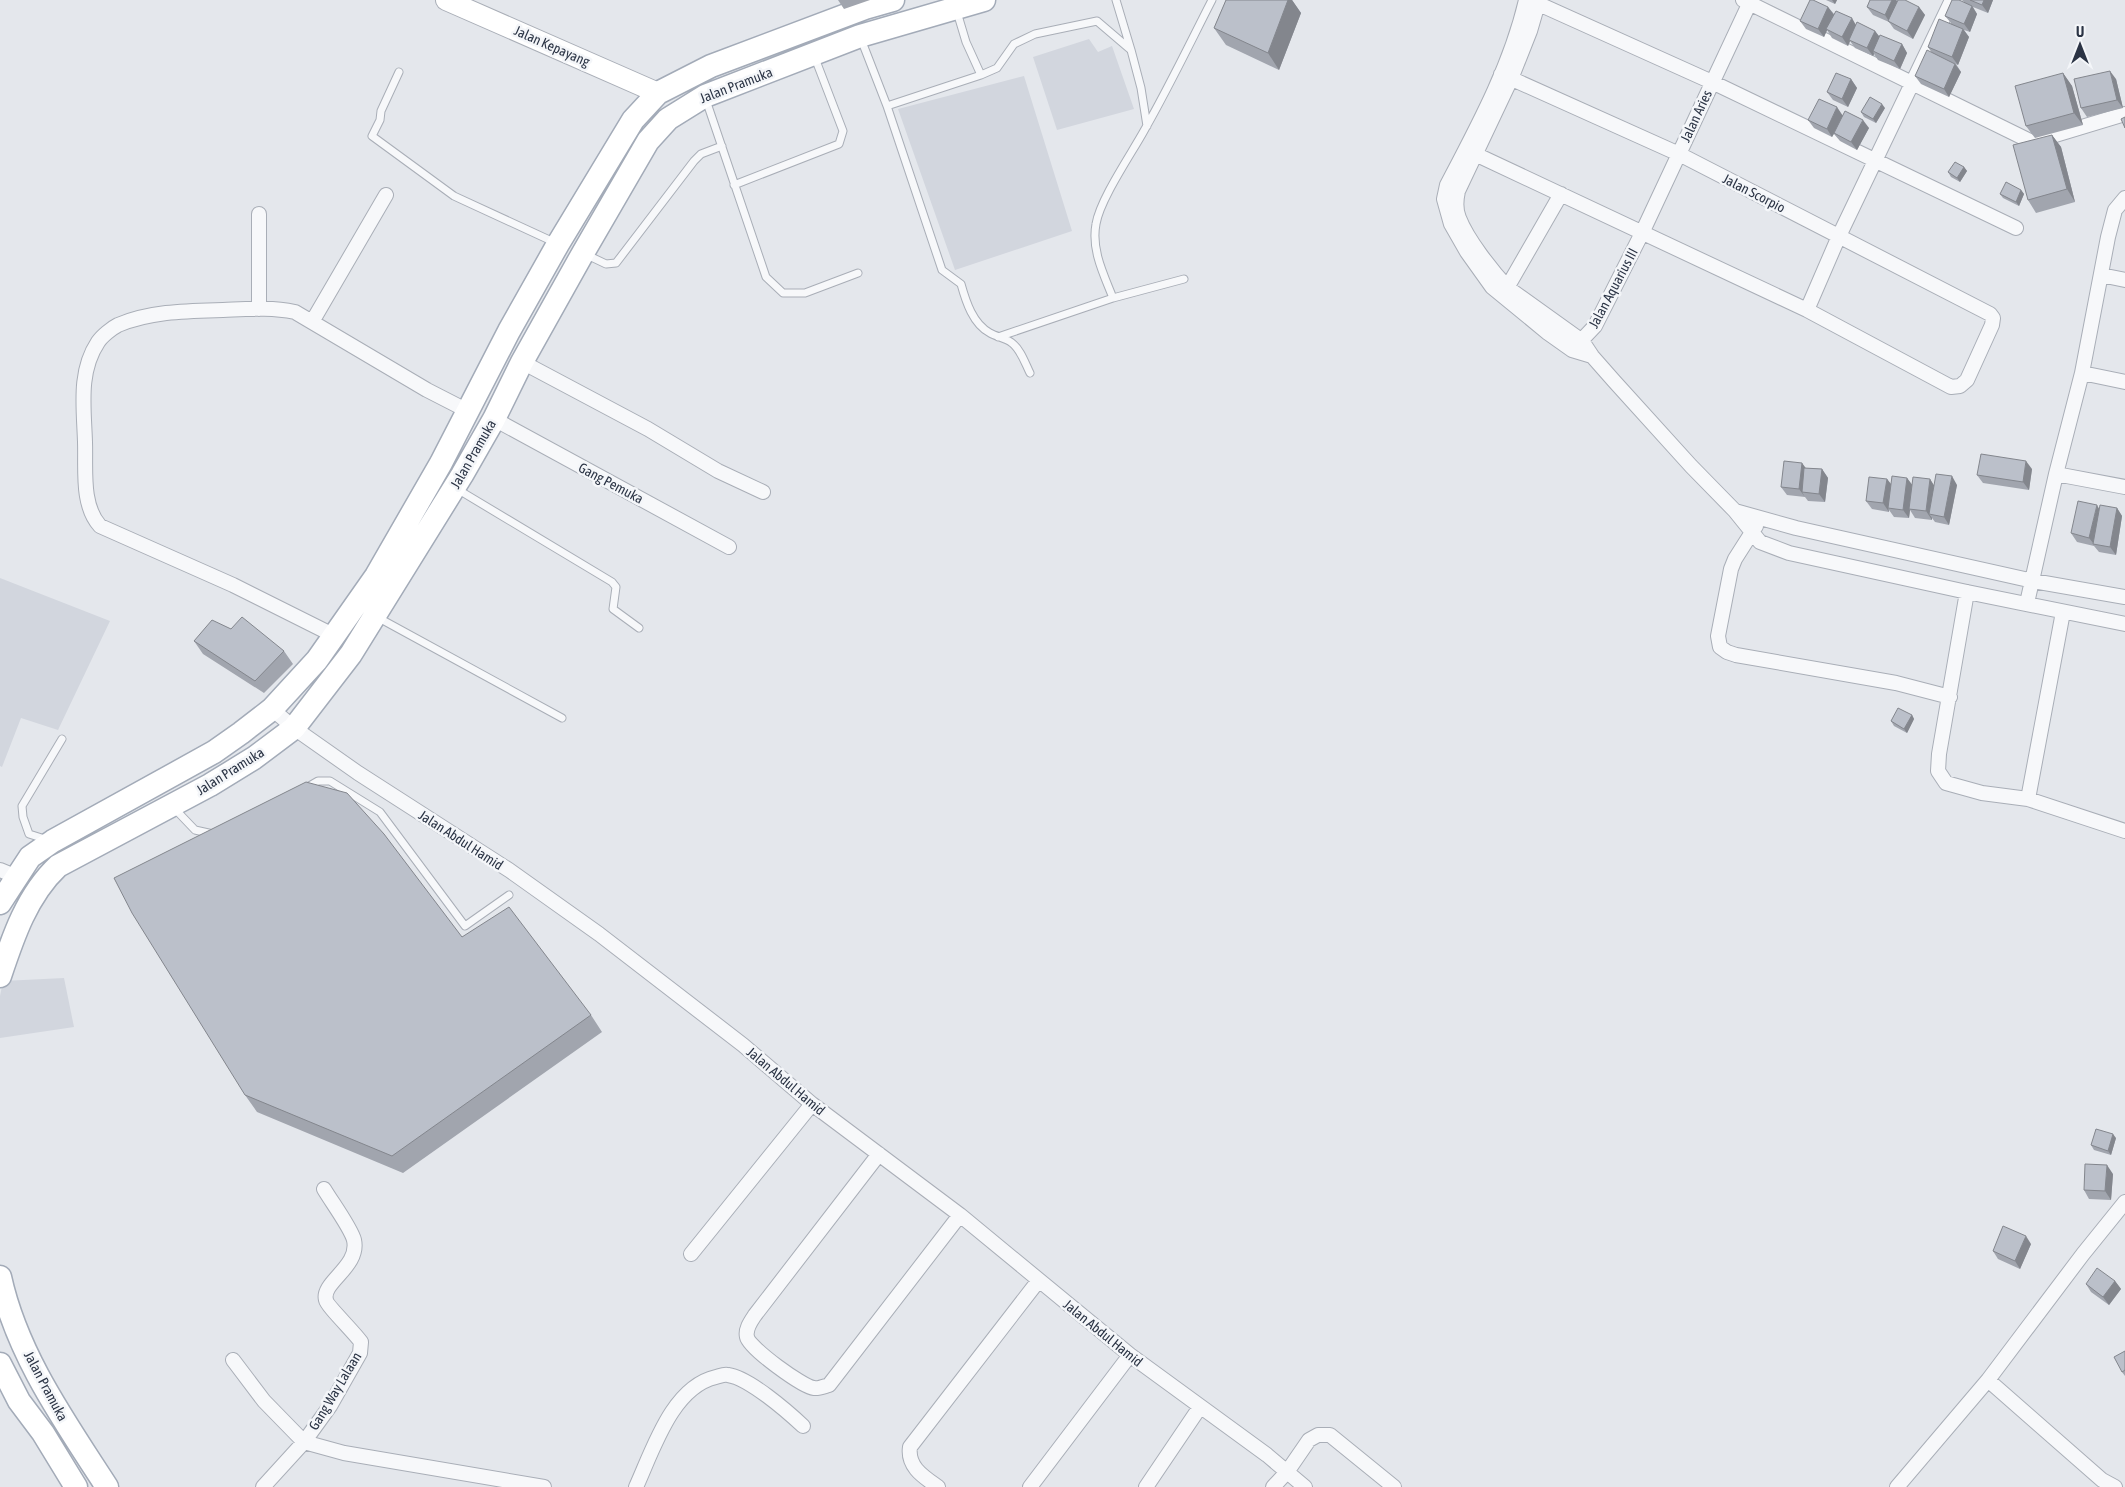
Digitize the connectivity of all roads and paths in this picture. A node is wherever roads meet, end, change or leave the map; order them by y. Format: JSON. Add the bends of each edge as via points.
{"nodes":[{"id":1,"x":446,"y":0,"type":"edge"},
{"id":2,"x":893,"y":0,"type":"edge"},
{"id":3,"x":984,"y":0,"type":"edge"},
{"id":4,"x":1116,"y":0,"type":"edge"},
{"id":5,"x":1212,"y":0,"type":"edge"},
{"id":6,"x":1952,"y":0,"type":"edge"},
{"id":7,"x":1533,"y":1,"type":"edge"},
{"id":8,"x":1748,"y":1,"type":"edge"},
{"id":9,"x":954,"y":4,"type":"edge"},
{"id":10,"x":469,"y":5,"type":"edge"},
{"id":11,"x":860,"y":36,"type":"junction"},
{"id":12,"x":1131,"y":50,"type":"junction"},
{"id":13,"x":814,"y":55,"type":"junction"},
{"id":14,"x":399,"y":72,"type":"dead end"},
{"id":15,"x":981,"y":75,"type":"junction"},
{"id":16,"x":1506,"y":77,"type":"junction"},
{"id":17,"x":1712,"y":82,"type":"junction"},
{"id":18,"x":1912,"y":83,"type":"junction"},
{"id":19,"x":658,"y":93,"type":"junction"},
{"id":20,"x":704,"y":96,"type":"junction"},
{"id":21,"x":887,"y":106,"type":"junction"},
{"id":22,"x":2125,"y":114,"type":"edge"},
{"id":23,"x":1147,"y":126,"type":"junction"},
{"id":24,"x":722,"y":146,"type":"junction"},
{"id":25,"x":1471,"y":150,"type":"junction"},
{"id":26,"x":1679,"y":154,"type":"junction"},
{"id":27,"x":1875,"y":161,"type":"junction"},
{"id":28,"x":734,"y":185,"type":"junction"},
{"id":29,"x":386,"y":194,"type":"dead end"},
{"id":30,"x":1560,"y":194,"type":"junction"},
{"id":31,"x":2125,"y":198,"type":"edge"},
{"id":32,"x":259,"y":214,"type":"dead end"},
{"id":33,"x":2016,"y":228,"type":"dead end"},
{"id":34,"x":1642,"y":233,"type":"junction"},
{"id":35,"x":1839,"y":236,"type":"junction"},
{"id":36,"x":558,"y":244,"type":"junction"},
{"id":37,"x":584,"y":253,"type":"junction"},
{"id":38,"x":858,"y":273,"type":"dead end"},
{"id":39,"x":2101,"y":275,"type":"junction"},
{"id":40,"x":1184,"y":279,"type":"dead end"},
{"id":41,"x":2125,"y":280,"type":"edge"},
{"id":42,"x":1505,"y":292,"type":"junction"},
{"id":43,"x":1113,"y":298,"type":"junction"},
{"id":44,"x":260,"y":309,"type":"junction"},
{"id":45,"x":1807,"y":310,"type":"junction"},
{"id":46,"x":312,"y":322,"type":"junction"},
{"id":47,"x":998,"y":337,"type":"junction"},
{"id":48,"x":1577,"y":346,"type":"junction"},
{"id":49,"x":522,"y":362,"type":"junction"},
{"id":50,"x":1030,"y":373,"type":"dead end"},
{"id":51,"x":2082,"y":373,"type":"junction"},
{"id":52,"x":2125,"y":382,"type":"edge"},
{"id":53,"x":468,"y":411,"type":"junction"},
{"id":54,"x":494,"y":420,"type":"junction"},
{"id":55,"x":441,"y":464,"type":"junction"},
{"id":56,"x":2056,"y":474,"type":"junction"},
{"id":57,"x":458,"y":481,"type":"junction"},
{"id":58,"x":2125,"y":487,"type":"edge"},
{"id":59,"x":762,"y":492,"type":"dead end"},
{"id":60,"x":1735,"y":511,"type":"junction"},
{"id":61,"x":1761,"y":519,"type":"junction"},
{"id":62,"x":1752,"y":533,"type":"junction"},
{"id":63,"x":729,"y":547,"type":"dead end"},
{"id":64,"x":2032,"y":581,"type":"junction"},
{"id":65,"x":1966,"y":592,"type":"junction"},
{"id":66,"x":2125,"y":597,"type":"edge"},
{"id":67,"x":2028,"y":603,"type":"junction"},
{"id":68,"x":2063,"y":612,"type":"junction"},
{"id":69,"x":375,"y":616,"type":"junction"},
{"id":70,"x":2125,"y":624,"type":"edge"},
{"id":71,"x":639,"y":628,"type":"dead end"},
{"id":72,"x":335,"y":636,"type":"junction"},
{"id":73,"x":1950,"y":697,"type":"junction"},
{"id":74,"x":272,"y":708,"type":"junction"},
{"id":75,"x":562,"y":718,"type":"dead end"},
{"id":76,"x":294,"y":728,"type":"junction"},
{"id":77,"x":62,"y":739,"type":"dead end"},
{"id":78,"x":296,"y":794,"type":"edge"},
{"id":79,"x":2028,"y":799,"type":"junction"},
{"id":80,"x":172,"y":806,"type":"junction"},
{"id":81,"x":2125,"y":831,"type":"edge"},
{"id":82,"x":225,"y":836,"type":"edge"},
{"id":83,"x":53,"y":841,"type":"junction"},
{"id":84,"x":8,"y":874,"type":"edge"},
{"id":85,"x":509,"y":895,"type":"dead end"},
{"id":86,"x":0,"y":903,"type":"edge"},
{"id":87,"x":0,"y":976,"type":"edge"},
{"id":88,"x":812,"y":1104,"type":"junction"},
{"id":89,"x":879,"y":1154,"type":"junction"},
{"id":90,"x":324,"y":1189,"type":"dead end"},
{"id":91,"x":2125,"y":1202,"type":"edge"},
{"id":92,"x":960,"y":1215,"type":"junction"},
{"id":93,"x":691,"y":1254,"type":"dead end"},
{"id":94,"x":0,"y":1277,"type":"edge"},
{"id":95,"x":1039,"y":1280,"type":"junction"},
{"id":96,"x":1130,"y":1355,"type":"junction"},
{"id":97,"x":232,"y":1360,"type":"dead end"},
{"id":98,"x":0,"y":1364,"type":"edge"},
{"id":99,"x":1988,"y":1380,"type":"junction"},
{"id":100,"x":1200,"y":1407,"type":"junction"},
{"id":101,"x":803,"y":1426,"type":"dead end"},
{"id":102,"x":304,"y":1442,"type":"junction"},
{"id":103,"x":1287,"y":1472,"type":"junction"},
{"id":104,"x":2125,"y":1486,"type":"edge"},
{"id":105,"x":76,"y":1487,"type":"edge"},
{"id":106,"x":107,"y":1487,"type":"edge"},
{"id":107,"x":263,"y":1487,"type":"edge"},
{"id":108,"x":544,"y":1487,"type":"edge"},
{"id":109,"x":636,"y":1487,"type":"edge"},
{"id":110,"x":938,"y":1487,"type":"edge"},
{"id":111,"x":1030,"y":1487,"type":"edge"},
{"id":112,"x":1146,"y":1487,"type":"edge"},
{"id":113,"x":1273,"y":1487,"type":"edge"},
{"id":114,"x":1305,"y":1487,"type":"edge"},
{"id":115,"x":1394,"y":1487,"type":"edge"},
{"id":116,"x":1897,"y":1487,"type":"edge"},
{"id":117,"x":2115,"y":1487,"type":"edge"},
{"id":118,"x":2121,"y":1487,"type":"edge"}],
"edges":[{"from":1,"to":10,"type":"street","name":"Jalan Kepayang"},
{"from":2,"to":19,"type":"main road","name":"Jalan Pramuka","via":[[711,66]]},
{"from":3,"to":9,"type":"main road","name":"Jalan Pramuka"},
{"from":4,"to":12,"type":"lane"},
{"from":5,"to":23,"type":"lane"},
{"from":6,"to":18,"type":"street"},
{"from":7,"to":16,"type":"street","via":[[1521,22]]},
{"from":7,"to":17,"type":"street"},
{"from":8,"to":17,"type":"street","name":"Jalan Aries"},
{"from":8,"to":18,"type":"street"},
{"from":9,"to":11,"type":"main road","name":"Jalan Pramuka"},
{"from":9,"to":15,"type":"lane"},
{"from":10,"to":19,"type":"street","name":"Jalan Kepayang"},
{"from":11,"to":13,"type":"main road","name":"Jalan Pramuka"},
{"from":11,"to":21,"type":"lane"},
{"from":12,"to":15,"type":"lane","via":[[1097,21],[1035,34],[1014,44],[998,68]]},
{"from":12,"to":23,"type":"lane"},
{"from":13,"to":20,"type":"main road","name":"Jalan Pramuka"},
{"from":13,"to":28,"type":"lane","via":[[843,131],[840,144]]},
{"from":14,"to":36,"type":"lane","via":[[372,136],[454,196]]},
{"from":15,"to":21,"type":"lane"},
{"from":16,"to":25,"type":"street"},
{"from":16,"to":26,"type":"street","name":"Jalan Scorpio"},
{"from":17,"to":26,"type":"street","name":"Jalan Aries"},
{"from":17,"to":27,"type":"street"},
{"from":18,"to":22,"type":"street","via":[[2032,142]]},
{"from":18,"to":27,"type":"street"},
{"from":19,"to":36,"type":"main road","name":"Jalan Pramuka","via":[[633,120]]},
{"from":20,"to":24,"type":"lane"},
{"from":20,"to":37,"type":"main road","name":"Jalan Pramuka","via":[[668,119],[648,141]]},
{"from":21,"to":47,"type":"lane","via":[[942,270],[961,284],[976,322]]},
{"from":23,"to":43,"type":"lane","via":[[1102,207],[1096,225],[1095,244]]},
{"from":24,"to":28,"type":"lane"},
{"from":24,"to":37,"type":"lane","via":[[701,154],[694,161],[616,263],[606,264]]},
{"from":25,"to":30,"type":"street"},
{"from":25,"to":42,"type":"street","via":[[1447,185],[1446,212],[1467,252],[1492,287]]},
{"from":26,"to":34,"type":"street","name":"Jalan Aries"},
{"from":26,"to":35,"type":"street","name":"Jalan Scorpio"},
{"from":27,"to":33,"type":"street"},
{"from":27,"to":35,"type":"street"},
{"from":28,"to":38,"type":"lane","via":[[766,277],[776,289],[783,293],[805,292]]},
{"from":29,"to":46,"type":"street"},
{"from":30,"to":34,"type":"street"},
{"from":30,"to":42,"type":"street"},
{"from":31,"to":39,"type":"street","via":[[2115,210]]},
{"from":32,"to":44,"type":"street"},
{"from":34,"to":45,"type":"street"},
{"from":34,"to":48,"type":"street","name":"Jalan Aquarius III","via":[[1596,326]]},
{"from":35,"to":45,"type":"street"},
{"from":35,"to":45,"type":"street","name":"Jalan Scorpio","via":[[1990,314],[1992,325],[1967,380],[1952,387]]},
{"from":36,"to":53,"type":"main road","name":"Jalan Pramuka"},
{"from":37,"to":49,"type":"main road","name":"Jalan Pramuka"},
{"from":39,"to":41,"type":"street"},
{"from":39,"to":51,"type":"street"},
{"from":40,"to":43,"type":"lane"},
{"from":42,"to":48,"type":"street"},
{"from":43,"to":47,"type":"lane"},
{"from":44,"to":46,"type":"street","via":[[295,312]]},
{"from":44,"to":72,"type":"street","via":[[158,314],[116,325],[99,340],[89,358],[83,381],[89,510],[100,526],[233,585]]},
{"from":46,"to":53,"type":"street"},
{"from":47,"to":50,"type":"lane","via":[[1011,342]]},
{"from":48,"to":60,"type":"street","via":[[1592,356]]},
{"from":49,"to":54,"type":"main road","name":"Jalan Pramuka"},
{"from":49,"to":59,"type":"street"},
{"from":51,"to":52,"type":"street"},
{"from":51,"to":56,"type":"street"},
{"from":53,"to":55,"type":"main road","name":"Jalan Pramuka"},
{"from":54,"to":57,"type":"main road","name":"Jalan Pramuka"},
{"from":54,"to":63,"type":"street","name":"Gang Pemuka"},
{"from":55,"to":57,"type":"main road"},
{"from":55,"to":72,"type":"main road","name":"Jalan Pramuka","via":[[376,576]]},
{"from":56,"to":58,"type":"street"},
{"from":56,"to":64,"type":"street"},
{"from":57,"to":69,"type":"main road","name":"Jalan Pramuka"},
{"from":57,"to":71,"type":"lane","via":[[612,582],[616,587],[613,609]]},
{"from":60,"to":61,"type":"street"},
{"from":60,"to":62,"type":"street"},
{"from":61,"to":62,"type":"street"},
{"from":61,"to":64,"type":"street"},
{"from":62,"to":65,"type":"street","via":[[1760,542],[1782,551]]},
{"from":62,"to":73,"type":"street","via":[[1734,558],[1731,569],[1718,636],[1720,647],[1726,652],[1896,683]]},
{"from":64,"to":66,"type":"street"},
{"from":64,"to":67,"type":"street"},
{"from":65,"to":67,"type":"street"},
{"from":65,"to":73,"type":"street"},
{"from":67,"to":68,"type":"street"},
{"from":68,"to":70,"type":"street"},
{"from":68,"to":79,"type":"street"},
{"from":69,"to":75,"type":"lane"},
{"from":69,"to":76,"type":"main road","name":"Jalan Pramuka","via":[[347,660]]},
{"from":72,"to":74,"type":"main road","name":"Jalan Pramuka"},
{"from":73,"to":79,"type":"street","via":[[1938,771],[1946,783],[1982,793]]},
{"from":74,"to":76,"type":"street","name":"Jalan Abdul Hamid"},
{"from":74,"to":83,"type":"main road","name":"Jalan Pramuka","via":[[214,752]]},
{"from":76,"to":80,"type":"main road","name":"Jalan Pramuka","via":[[254,758]]},
{"from":76,"to":88,"type":"street","name":"Jalan Abdul Hamid","via":[[600,934],[743,1044]]},
{"from":77,"to":83,"type":"lane","via":[[22,806],[29,834]]},
{"from":78,"to":85,"type":"lane","via":[[324,779],[345,788],[380,812],[465,926]]},
{"from":79,"to":81,"type":"street"},
{"from":80,"to":82,"type":"lane","via":[[195,830]]},
{"from":80,"to":87,"type":"main road","name":"Jalan Pramuka","via":[[58,866],[45,879],[14,934]]},
{"from":83,"to":84,"type":"main road","name":"Jalan Pramuka"},
{"from":84,"to":86,"type":"main road","name":"Jalan Pramuka"},
{"from":88,"to":89,"type":"street","name":"Jalan Abdul Hamid"},
{"from":88,"to":93,"type":"street"},
{"from":89,"to":92,"type":"street","name":"Jalan Abdul Hamid"},
{"from":89,"to":92,"type":"street","via":[[747,1328],[746,1337],[762,1355],[804,1385],[815,1389],[829,1385]]},
{"from":90,"to":102,"type":"street","name":"Gang Way Lalaan","via":[[354,1238],[354,1252],[348,1266],[327,1290],[326,1299],[352,1328],[361,1347],[330,1406]]},
{"from":91,"to":99,"type":"street"},
{"from":92,"to":95,"type":"street","name":"Jalan Abdul Hamid"},
{"from":94,"to":106,"type":"main road","name":"Jalan Pramuka","via":[[36,1370],[53,1403]]},
{"from":95,"to":96,"type":"street","name":"Jalan Abdul Hamid"},
{"from":95,"to":110,"type":"street","via":[[910,1447],[916,1470]]},
{"from":96,"to":100,"type":"street","name":"Jalan Abdul Hamid"},
{"from":96,"to":111,"type":"street"},
{"from":97,"to":102,"type":"street","via":[[264,1401]]},
{"from":98,"to":105,"type":"main road","name":"Jalan Pramuka"},
{"from":99,"to":116,"type":"street"},
{"from":99,"to":117,"type":"street","via":[[2102,1480]]},
{"from":100,"to":103,"type":"street","name":"Jalan Abdul Hamid"},
{"from":100,"to":112,"type":"street"},
{"from":101,"to":109,"type":"street","via":[[784,1408],[742,1380],[727,1375],[709,1378],[693,1387],[675,1405]]},
{"from":102,"to":107,"type":"street","name":"Gang Way Lalaan"},
{"from":102,"to":108,"type":"street","via":[[344,1453]]},
{"from":103,"to":113,"type":"street"},
{"from":103,"to":114,"type":"street","name":"Jalan Abdul Hamid"},
{"from":103,"to":115,"type":"street","via":[[1309,1440],[1318,1435],[1330,1435]]},
{"from":104,"to":118,"type":"street"}]}
